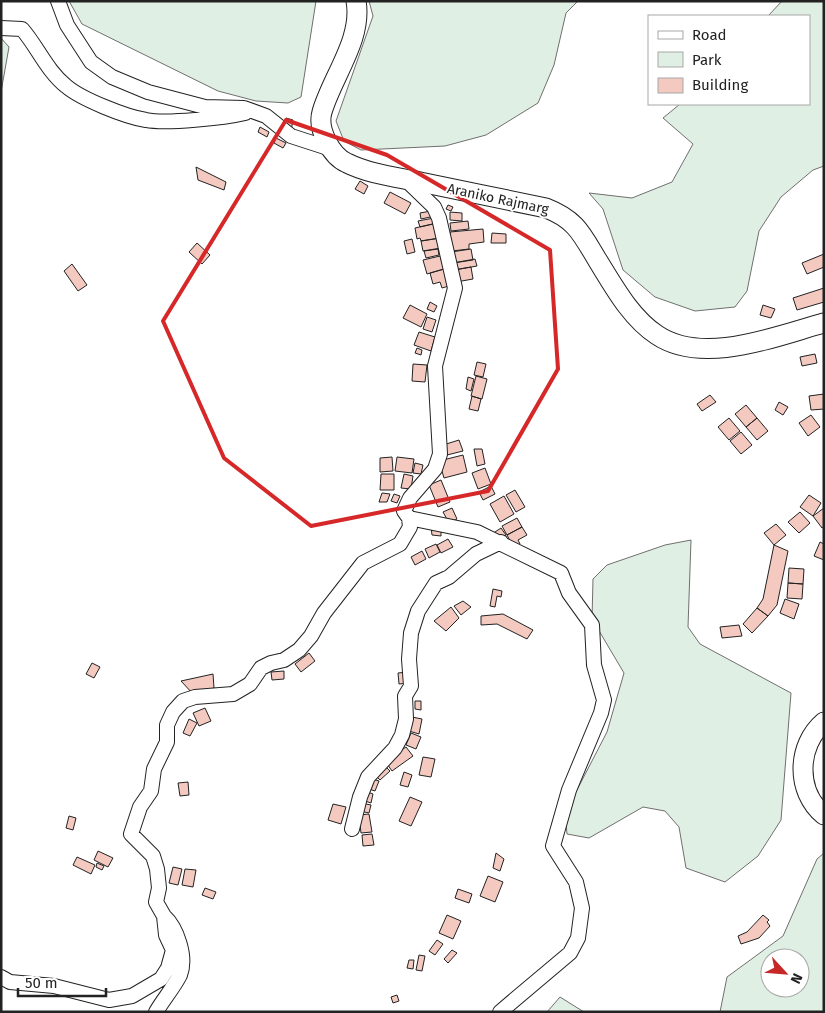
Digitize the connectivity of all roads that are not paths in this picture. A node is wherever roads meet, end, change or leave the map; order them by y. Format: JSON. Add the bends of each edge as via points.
{"nodes":[{"id":1,"x":58,"y":1,"type":"edge"},
{"id":2,"x":356,"y":1,"type":"edge"},
{"id":3,"x":1,"y":28,"type":"edge"},
{"id":4,"x":253,"y":111,"type":"junction"},
{"id":5,"x":331,"y":149,"type":"junction"},
{"id":6,"x":406,"y":179,"type":"junction"},
{"id":7,"x":824,"y":323,"type":"edge"},
{"id":8,"x":409,"y":518,"type":"junction"},
{"id":9,"x":501,"y":542,"type":"junction"},
{"id":10,"x":824,"y":722,"type":"edge"},
{"id":11,"x":824,"y":815,"type":"edge"},
{"id":12,"x":352,"y":829,"type":"dead end"},
{"id":13,"x":164,"y":916,"type":"junction"},
{"id":14,"x":1,"y":977,"type":"edge"},
{"id":15,"x":156,"y":1012,"type":"edge"},
{"id":16,"x":500,"y":1012,"type":"edge"}],
"edges":[{"from":1,"to":4,"type":"street","via":[[67,25],[91,62],[112,77],[148,92],[205,107],[231,106]]},
{"from":2,"to":5,"type":"highway","via":[[357,19],[348,49],[321,115]]},
{"from":3,"to":4,"type":"street","via":[[22,28],[64,85],[78,95],[146,120],[233,116]]},
{"from":4,"to":5,"type":"street","via":[[266,116],[291,136]]},
{"from":5,"to":6,"type":"highway","name":"Araniko Rajmarg","via":[[347,163]]},
{"from":6,"to":7,"type":"highway","name":"Araniko Rajmarg","via":[[546,208],[561,214],[586,238],[620,295],[640,320],[657,335],[676,344],[705,348],[735,347]]},
{"from":6,"to":8,"type":"street","via":[[434,207],[439,218],[455,288],[435,366],[440,454],[435,470],[405,505],[404,511]]},
{"from":8,"to":9,"type":"street","via":[[476,532]]},
{"from":8,"to":13,"type":"street","via":[[410,527],[400,544],[362,563],[300,650],[261,668],[250,684],[233,694],[195,697],[183,701],[173,712],[167,725],[167,742],[131,834],[153,856],[159,888],[156,902]]},
{"from":9,"to":12,"type":"street","via":[[476,554],[449,577],[436,583],[418,611],[411,633],[411,686],[405,696],[406,719],[402,735],[395,748],[368,777]]},
{"from":9,"to":16,"type":"street","via":[[561,573],[570,594],[592,626],[594,665],[604,700],[568,790],[553,846],[576,882],[582,908],[578,938],[570,953]]},
{"from":10,"to":11,"type":"highway","via":[[810,736],[804,749],[802,774],[808,793]]},
{"from":13,"to":14,"type":"street","via":[[166,935],[173,950],[168,968],[161,979],[132,996],[109,1000],[54,986],[10,982]]},
{"from":13,"to":15,"type":"street","via":[[176,930],[181,950],[180,974]]}]}
